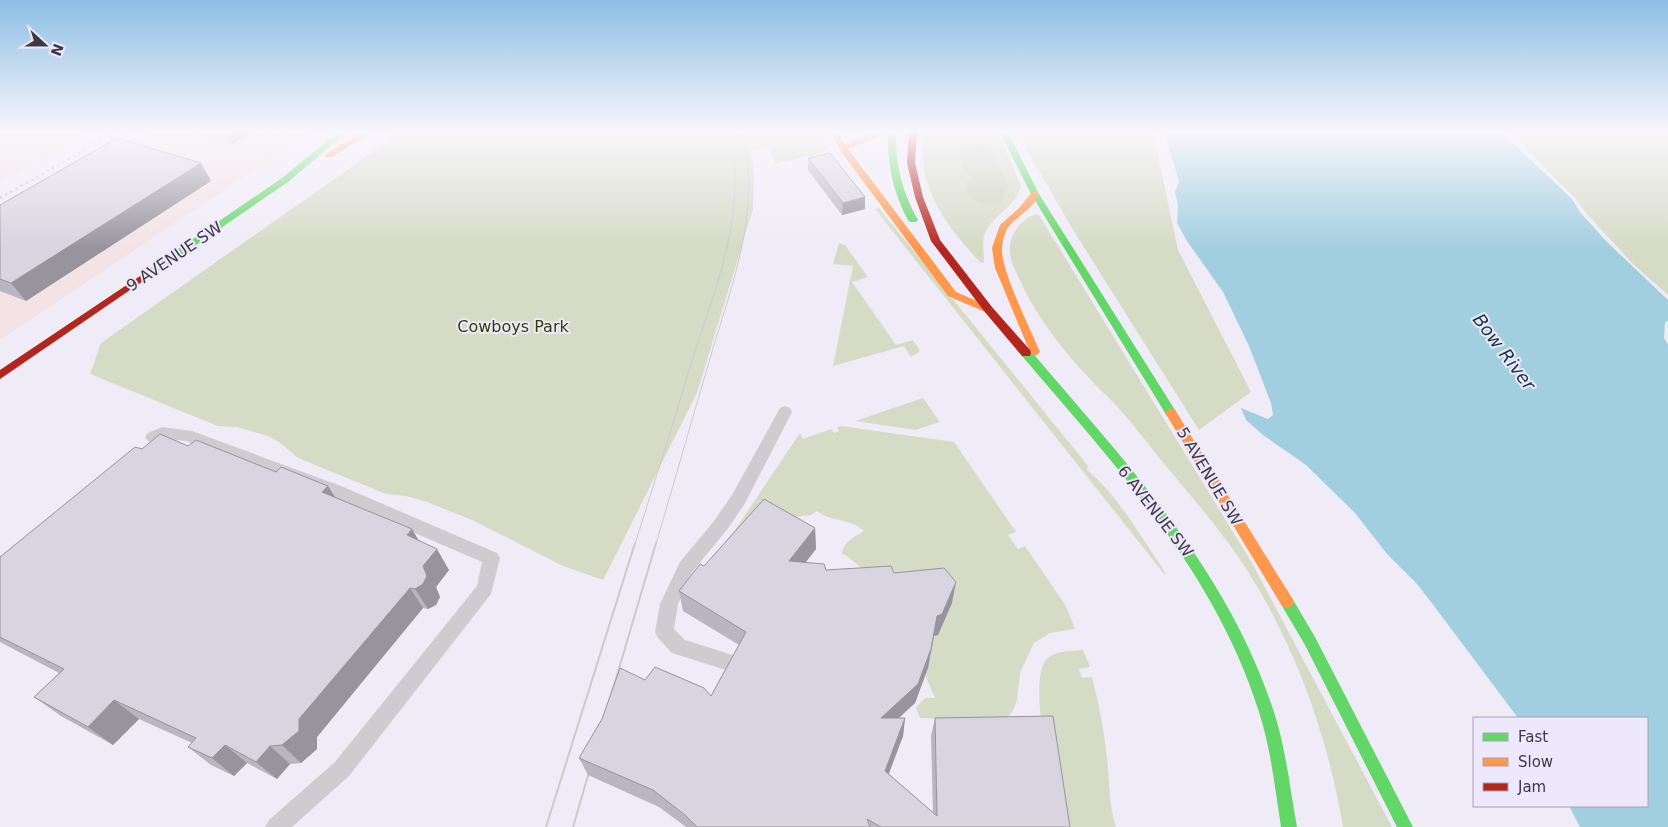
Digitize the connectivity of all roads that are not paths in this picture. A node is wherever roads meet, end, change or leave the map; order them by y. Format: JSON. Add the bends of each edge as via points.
{"nodes":[{"id":1,"x":296,"y":171,"type":"edge"},
{"id":2,"x":300,"y":171,"type":"edge"},
{"id":3,"x":860,"y":171,"type":"edge"},
{"id":4,"x":892,"y":171,"type":"edge"},
{"id":5,"x":913,"y":171,"type":"edge"},
{"id":6,"x":1023,"y":171,"type":"edge"},
{"id":7,"x":284,"y":180,"type":"junction"},
{"id":8,"x":1035,"y":194,"type":"junction"},
{"id":9,"x":936,"y":241,"type":"junction"},
{"id":10,"x":988,"y":309,"type":"junction"},
{"id":11,"x":1044,"y":374,"type":"junction"},
{"id":12,"x":0,"y":375,"type":"edge"},
{"id":13,"x":785,"y":412,"type":"dead end"},
{"id":14,"x":153,"y":437,"type":"edge"},
{"id":15,"x":726,"y":661,"type":"dead end"},
{"id":16,"x":276,"y":827,"type":"edge"},
{"id":17,"x":1289,"y":827,"type":"edge"},
{"id":18,"x":1406,"y":827,"type":"edge"}],
"edges":[{"from":1,"to":7,"type":"main road","name":"9 AVENUE SW"},
{"from":2,"to":7,"type":"main road"},
{"from":3,"to":10,"type":"main road","via":[[952,294]]},
{"from":4,"to":9,"type":"main road","via":[[898,193],[921,231]]},
{"from":5,"to":9,"type":"main road"},
{"from":6,"to":8,"type":"main road","name":"5 AVENUE SW"},
{"from":7,"to":12,"type":"main road","name":"9 AVENUE SW"},
{"from":8,"to":11,"type":"main road","via":[[1003,227],[997,248],[1000,268]]},
{"from":8,"to":18,"type":"main road","name":"5 AVENUE SW","via":[[1310,641]]},
{"from":9,"to":10,"type":"main road","name":"6 AVENUE SW"},
{"from":10,"to":11,"type":"main road","name":"6 AVENUE SW"},
{"from":11,"to":17,"type":"main road","name":"6 AVENUE SW","via":[[1158,510],[1217,598],[1248,662],[1274,739]]},
{"from":13,"to":15,"type":"lane","via":[[751,479],[720,526],[686,567],[669,604],[664,632],[679,647]]},
{"from":14,"to":16,"type":"lane","via":[[162,433],[186,435],[335,491],[491,558],[484,589],[342,769]]}]}
